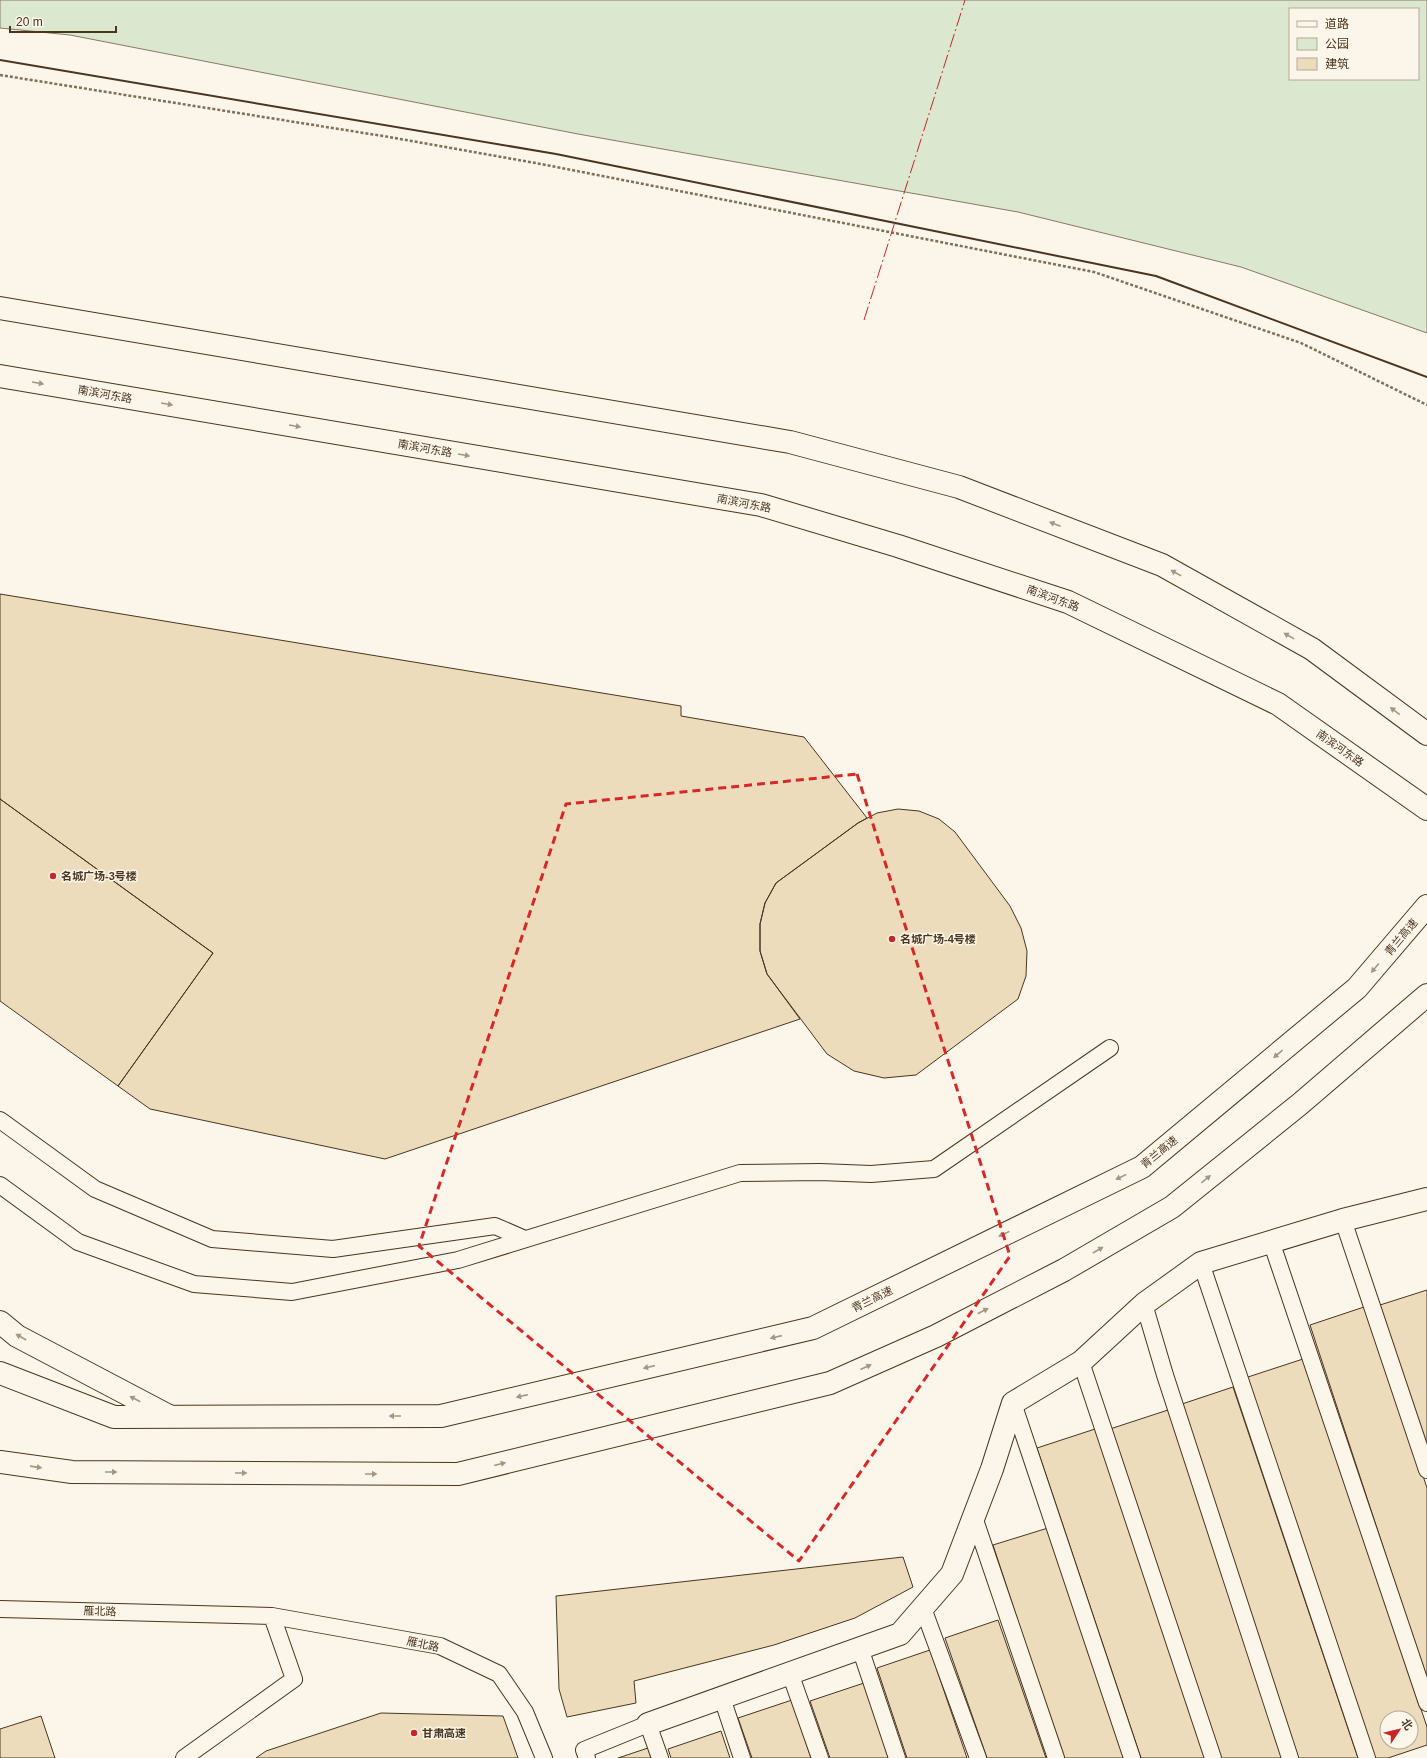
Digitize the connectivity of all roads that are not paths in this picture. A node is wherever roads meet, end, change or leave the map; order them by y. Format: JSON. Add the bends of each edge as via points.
{"nodes":[{"id":1,"x":0,"y":308,"type":"edge"},
{"id":2,"x":0,"y":376,"type":"edge"},
{"id":3,"x":1427,"y":734,"type":"edge"},
{"id":4,"x":1427,"y":809,"type":"edge"},
{"id":5,"x":1427,"y":906,"type":"edge"},
{"id":6,"x":1427,"y":995,"type":"edge"},
{"id":7,"x":1110,"y":1048,"type":"dead end"},
{"id":8,"x":0,"y":1120,"type":"edge"},
{"id":9,"x":0,"y":1185,"type":"edge"},
{"id":10,"x":1427,"y":1199,"type":"edge"},
{"id":11,"x":1343,"y":1220,"type":"junction"},
{"id":12,"x":525,"y":1239,"type":"junction"},
{"id":13,"x":1271,"y":1241,"type":"junction"},
{"id":14,"x":1201,"y":1263,"type":"junction"},
{"id":15,"x":1144,"y":1304,"type":"junction"},
{"id":16,"x":0,"y":1322,"type":"edge"},
{"id":17,"x":1081,"y":1362,"type":"junction"},
{"id":18,"x":0,"y":1373,"type":"edge"},
{"id":19,"x":1013,"y":1403,"type":"junction"},
{"id":20,"x":170,"y":1417,"type":"junction"},
{"id":21,"x":0,"y":1462,"type":"edge"},
{"id":22,"x":1427,"y":1470,"type":"edge"},
{"id":23,"x":974,"y":1517,"type":"junction"},
{"id":24,"x":0,"y":1608,"type":"edge"},
{"id":25,"x":923,"y":1608,"type":"junction"},
{"id":26,"x":272,"y":1616,"type":"junction"},
{"id":27,"x":860,"y":1648,"type":"junction"},
{"id":28,"x":790,"y":1673,"type":"junction"},
{"id":29,"x":722,"y":1698,"type":"junction"},
{"id":30,"x":1427,"y":1702,"type":"edge"},
{"id":31,"x":648,"y":1724,"type":"junction"},
{"id":32,"x":184,"y":1758,"type":"edge"},
{"id":33,"x":544,"y":1758,"type":"edge"},
{"id":34,"x":587,"y":1758,"type":"edge"},
{"id":35,"x":660,"y":1758,"type":"edge"},
{"id":36,"x":742,"y":1758,"type":"edge"},
{"id":37,"x":820,"y":1758,"type":"edge"},
{"id":38,"x":897,"y":1758,"type":"edge"},
{"id":39,"x":978,"y":1758,"type":"edge"},
{"id":40,"x":1056,"y":1758,"type":"edge"},
{"id":41,"x":1132,"y":1758,"type":"edge"},
{"id":42,"x":1212,"y":1758,"type":"edge"},
{"id":43,"x":1290,"y":1758,"type":"edge"},
{"id":44,"x":1367,"y":1758,"type":"edge"}],
"edges":[{"from":3,"to":1,"type":"main road","one_way":true,"via":[[1312,649],[1162,565],[959,488],[790,442]]},
{"from":2,"to":4,"type":"main road","name":"南滨河东路","one_way":true,"via":[[762,505],[898,546],[1068,602],[1278,704]]},
{"from":5,"to":20,"type":"main road","name":"青兰高速","one_way":true,"via":[[1357,988],[1142,1167],[814,1328],[441,1416]]},
{"from":21,"to":6,"type":"main road","one_way":true,"via":[[72,1472],[458,1474],[830,1383],[936,1336],[1050,1278],[1172,1207],[1300,1104]]},
{"from":7,"to":12,"type":"lane","via":[[934,1169],[871,1174],[740,1173]]},
{"from":8,"to":12,"type":"lane","via":[[95,1189],[212,1239],[333,1249],[495,1226]]},
{"from":9,"to":12,"type":"lane","via":[[78,1242],[194,1284],[292,1292],[458,1260]]},
{"from":10,"to":11,"type":"main road"},
{"from":11,"to":13,"type":"main road"},
{"from":11,"to":22,"type":"lane"},
{"from":13,"to":14,"type":"main road"},
{"from":13,"to":30,"type":"lane"},
{"from":14,"to":15,"type":"main road"},
{"from":14,"to":44,"type":"lane"},
{"from":15,"to":17,"type":"main road"},
{"from":15,"to":43,"type":"lane"},
{"from":20,"to":16,"type":"main road","one_way":true,"via":[[17,1336]]},
{"from":17,"to":19,"type":"main road"},
{"from":17,"to":42,"type":"lane"},
{"from":18,"to":20,"type":"main road","name":"青兰高速","via":[[114,1417]]},
{"from":19,"to":23,"type":"main road"},
{"from":19,"to":41,"type":"lane"},
{"from":23,"to":25,"type":"main road","via":[[952,1574]]},
{"from":23,"to":40,"type":"lane"},
{"from":24,"to":26,"type":"lane","name":"雁北路"},
{"from":25,"to":27,"type":"main road","via":[[900,1634]]},
{"from":25,"to":39,"type":"lane"},
{"from":26,"to":32,"type":"lane","via":[[294,1679]]},
{"from":26,"to":33,"type":"lane","name":"雁北路","via":[[440,1646],[499,1674],[525,1712]]},
{"from":27,"to":28,"type":"main road"},
{"from":27,"to":38,"type":"lane"},
{"from":28,"to":29,"type":"main road"},
{"from":28,"to":37,"type":"lane"},
{"from":29,"to":31,"type":"main road"},
{"from":29,"to":36,"type":"lane"},
{"from":31,"to":34,"type":"lane","via":[[584,1750]]},
{"from":31,"to":35,"type":"lane"}]}
